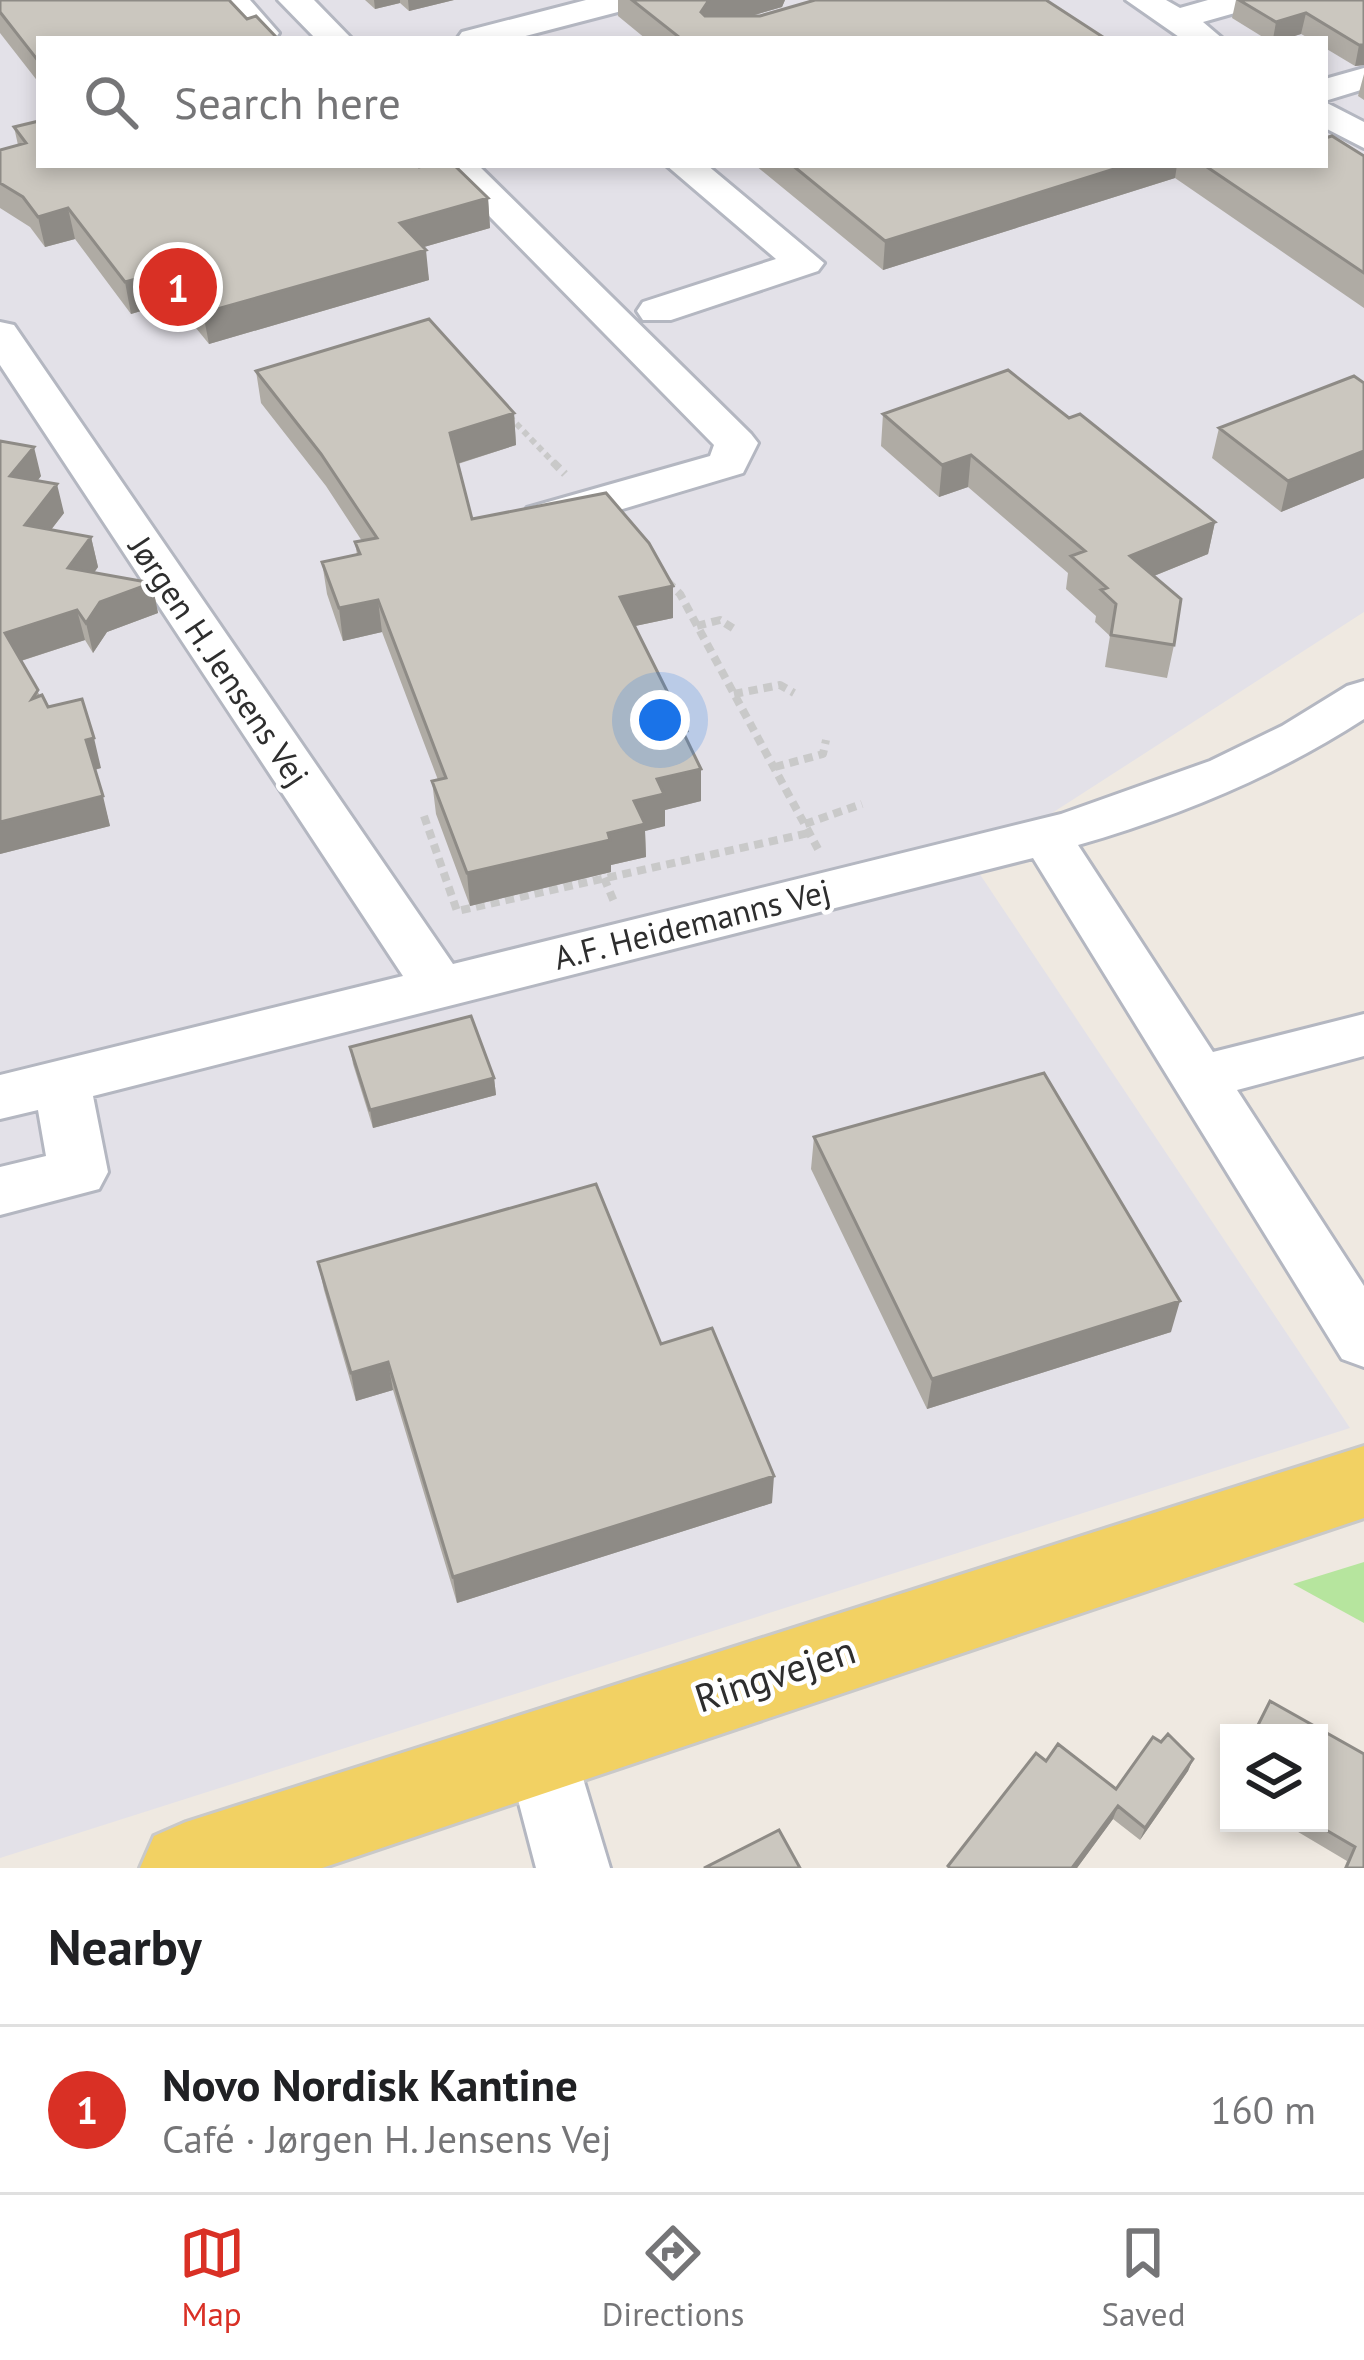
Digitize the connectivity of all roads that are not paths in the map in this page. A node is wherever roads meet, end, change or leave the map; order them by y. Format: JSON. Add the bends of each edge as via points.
{"nodes":[{"id":1,"x":282,"y":0,"type":"edge"},
{"id":2,"x":295,"y":0,"type":"edge"},
{"id":3,"x":625,"y":0,"type":"edge"},
{"id":4,"x":1143,"y":0,"type":"edge"},
{"id":5,"x":1244,"y":0,"type":"edge"},
{"id":6,"x":245,"y":15,"type":"edge"},
{"id":7,"x":1175,"y":20,"type":"junction"},
{"id":8,"x":524,"y":34,"type":"edge"},
{"id":9,"x":332,"y":36,"type":"edge"},
{"id":10,"x":1201,"y":36,"type":"edge"},
{"id":11,"x":1364,"y":78,"type":"edge"},
{"id":12,"x":1328,"y":89,"type":"edge"},
{"id":13,"x":1328,"y":115,"type":"edge"},
{"id":14,"x":1364,"y":137,"type":"edge"},
{"id":15,"x":460,"y":168,"type":"edge"},
{"id":16,"x":688,"y":168,"type":"edge"},
{"id":17,"x":657,"y":311,"type":"dead end"},
{"id":18,"x":0,"y":334,"type":"edge"},
{"id":19,"x":506,"y":530,"type":"edge"},
{"id":20,"x":1364,"y":697,"type":"edge"},
{"id":21,"x":1046,"y":836,"type":"junction"},
{"id":22,"x":439,"y":987,"type":"junction"},
{"id":23,"x":1364,"y":1035,"type":"edge"},
{"id":24,"x":1199,"y":1078,"type":"junction"},
{"id":25,"x":62,"y":1082,"type":"junction"},
{"id":26,"x":0,"y":1097,"type":"edge"},
{"id":27,"x":0,"y":1191,"type":"edge"},
{"id":28,"x":1364,"y":1340,"type":"edge"},
{"id":29,"x":1364,"y":1482,"type":"edge"},
{"id":30,"x":541,"y":1750,"type":"junction"},
{"id":31,"x":186,"y":1868,"type":"edge"},
{"id":32,"x":573,"y":1868,"type":"edge"}],
"edges":[{"from":1,"to":6,"type":"street"},
{"from":2,"to":9,"type":"street"},
{"from":3,"to":8,"type":"street"},
{"from":4,"to":7,"type":"street"},
{"from":5,"to":7,"type":"street"},
{"from":7,"to":10,"type":"street"},
{"from":11,"to":12,"type":"street"},
{"from":13,"to":14,"type":"street"},
{"from":15,"to":19,"type":"street","via":[[736,443],[728,464]]},
{"from":16,"to":17,"type":"street","via":[[804,263]]},
{"from":18,"to":22,"type":"street","name":"Jørgen H. Jensens Vej"},
{"from":20,"to":21,"type":"street","name":"A.F. Heidemanns Vej","via":[[1237,770]]},
{"from":21,"to":22,"type":"street","name":"A.F. Heidemanns Vej"},
{"from":21,"to":24,"type":"street"},
{"from":22,"to":25,"type":"street","name":"A.F. Heidemanns Vej"},
{"from":23,"to":24,"type":"street"},
{"from":24,"to":28,"type":"street"},
{"from":25,"to":26,"type":"street","name":"A.F. Heidemanns Vej"},
{"from":25,"to":27,"type":"street","via":[[78,1172]]},
{"from":29,"to":30,"type":"main road","name":"Ringvejen"},
{"from":30,"to":31,"type":"main road","name":"Ringvejen"},
{"from":30,"to":32,"type":"street"}]}
